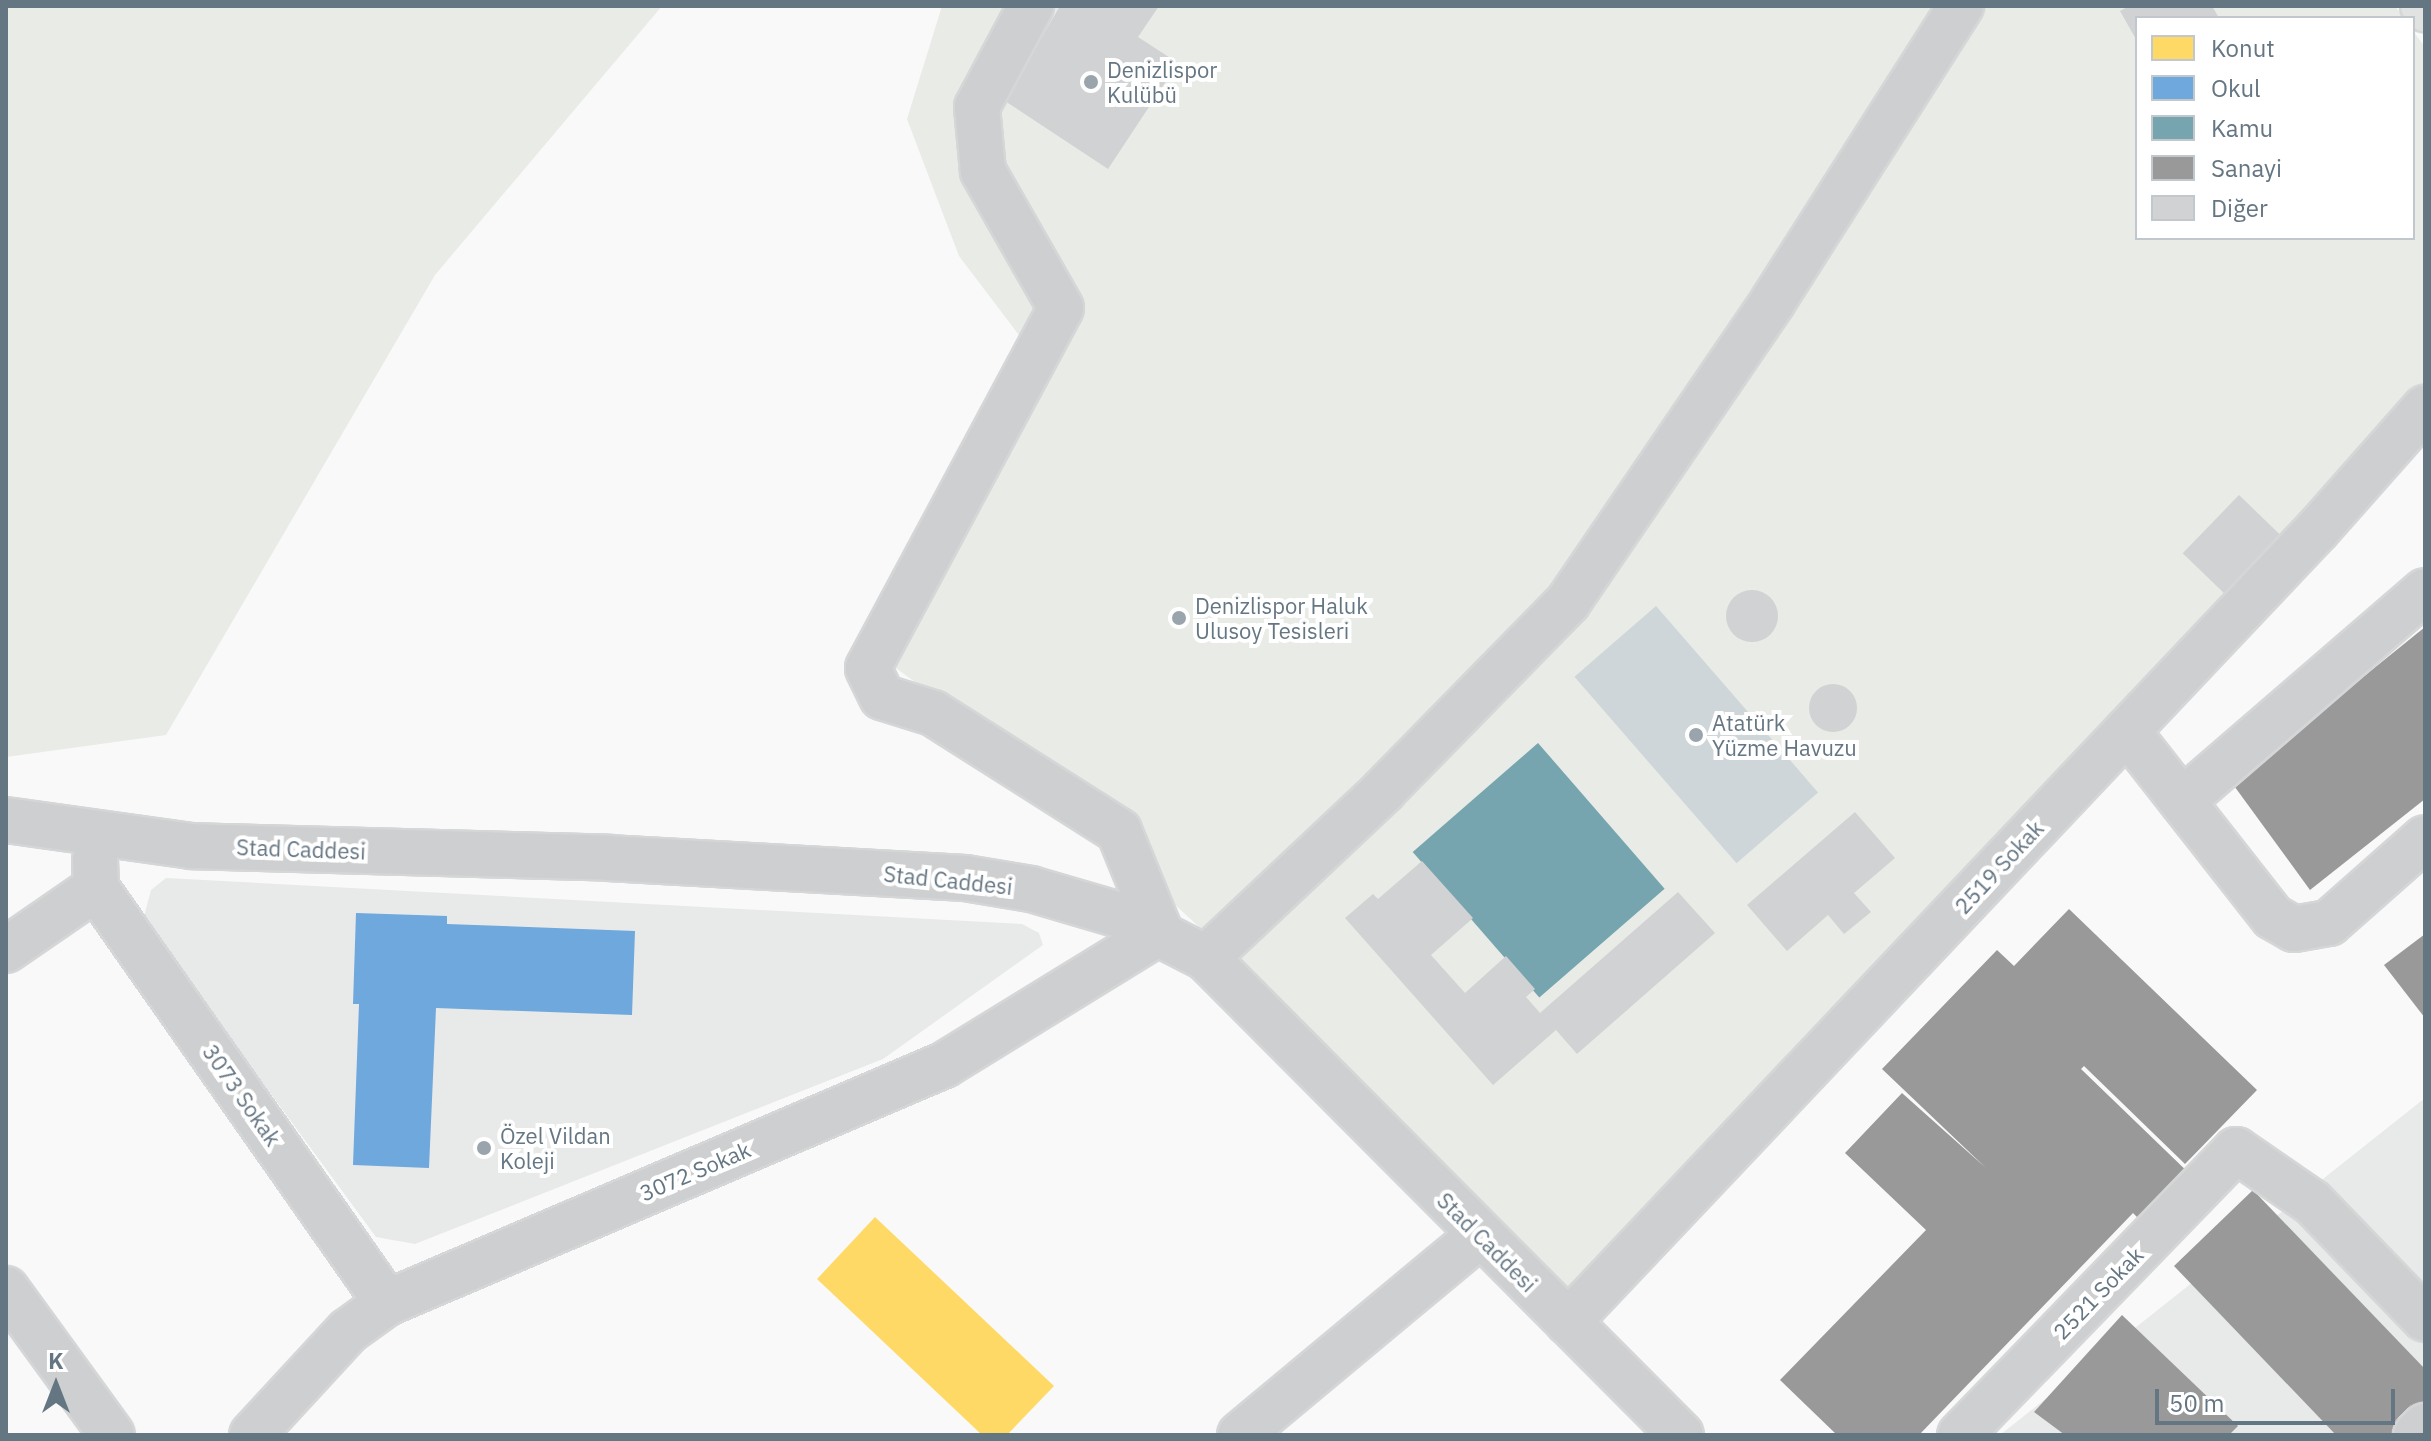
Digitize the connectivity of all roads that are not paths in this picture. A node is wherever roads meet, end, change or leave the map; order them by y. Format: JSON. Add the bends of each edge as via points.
{"nodes":[{"id":1,"x":1031,"y":6,"type":"edge"},
{"id":2,"x":1961,"y":6,"type":"edge"},
{"id":3,"x":2425,"y":408,"type":"edge"},
{"id":4,"x":2425,"y":591,"type":"edge"},
{"id":5,"x":2127,"y":731,"type":"junction"},
{"id":6,"x":2182,"y":801,"type":"junction"},
{"id":7,"x":6,"y":820,"type":"edge"},
{"id":8,"x":94,"y":836,"type":"junction"},
{"id":9,"x":2425,"y":838,"type":"edge"},
{"id":10,"x":96,"y":888,"type":"junction"},
{"id":11,"x":1160,"y":932,"type":"junction"},
{"id":12,"x":6,"y":950,"type":"edge"},
{"id":13,"x":1206,"y":958,"type":"junction"},
{"id":14,"x":1480,"y":1235,"type":"junction"},
{"id":15,"x":6,"y":1289,"type":"edge"},
{"id":16,"x":387,"y":1303,"type":"junction"},
{"id":17,"x":2425,"y":1319,"type":"edge"},
{"id":18,"x":1568,"y":1322,"type":"junction"},
{"id":19,"x":2425,"y":1426,"type":"edge"},
{"id":20,"x":112,"y":1435,"type":"edge"},
{"id":21,"x":252,"y":1435,"type":"edge"},
{"id":22,"x":1240,"y":1435,"type":"edge"},
{"id":23,"x":1681,"y":1435,"type":"edge"},
{"id":24,"x":1960,"y":1435,"type":"edge"},
{"id":25,"x":2416,"y":1435,"type":"edge"}],
"edges":[{"from":1,"to":11,"type":"street","via":[[977,107],[983,171],[1061,308],[868,668],[882,697],[933,713],[1119,831]]},
{"from":2,"to":13,"type":"street","via":[[1773,301],[1568,602],[1384,790]]},
{"from":3,"to":5,"type":"street","name":"2519 Sokak"},
{"from":4,"to":6,"type":"street"},
{"from":5,"to":6,"type":"street"},
{"from":5,"to":18,"type":"street","name":"2519 Sokak"},
{"from":6,"to":9,"type":"street","via":[[2273,917],[2294,929],[2329,923]]},
{"from":7,"to":8,"type":"street","name":"Stad Caddesi"},
{"from":8,"to":10,"type":"street"},
{"from":8,"to":11,"type":"street","name":"Stad Caddesi","via":[[191,846],[623,858],[965,878],[1088,904]]},
{"from":10,"to":12,"type":"street"},
{"from":10,"to":16,"type":"street","name":"3073 Sokak"},
{"from":11,"to":13,"type":"street","name":"Stad Caddesi"},
{"from":11,"to":16,"type":"street","name":"3072 Sokak","via":[[944,1065]]},
{"from":13,"to":14,"type":"street","name":"Stad Caddesi"},
{"from":14,"to":18,"type":"street","name":"Stad Caddesi"},
{"from":14,"to":22,"type":"street"},
{"from":15,"to":20,"type":"street"},
{"from":16,"to":21,"type":"street","name":"3072 Sokak","via":[[348,1331]]},
{"from":17,"to":24,"type":"street","name":"2521 Sokak","via":[[2313,1203],[2236,1150]]},
{"from":18,"to":23,"type":"street","name":"Stad Caddesi"},
{"from":19,"to":25,"type":"street"}]}
